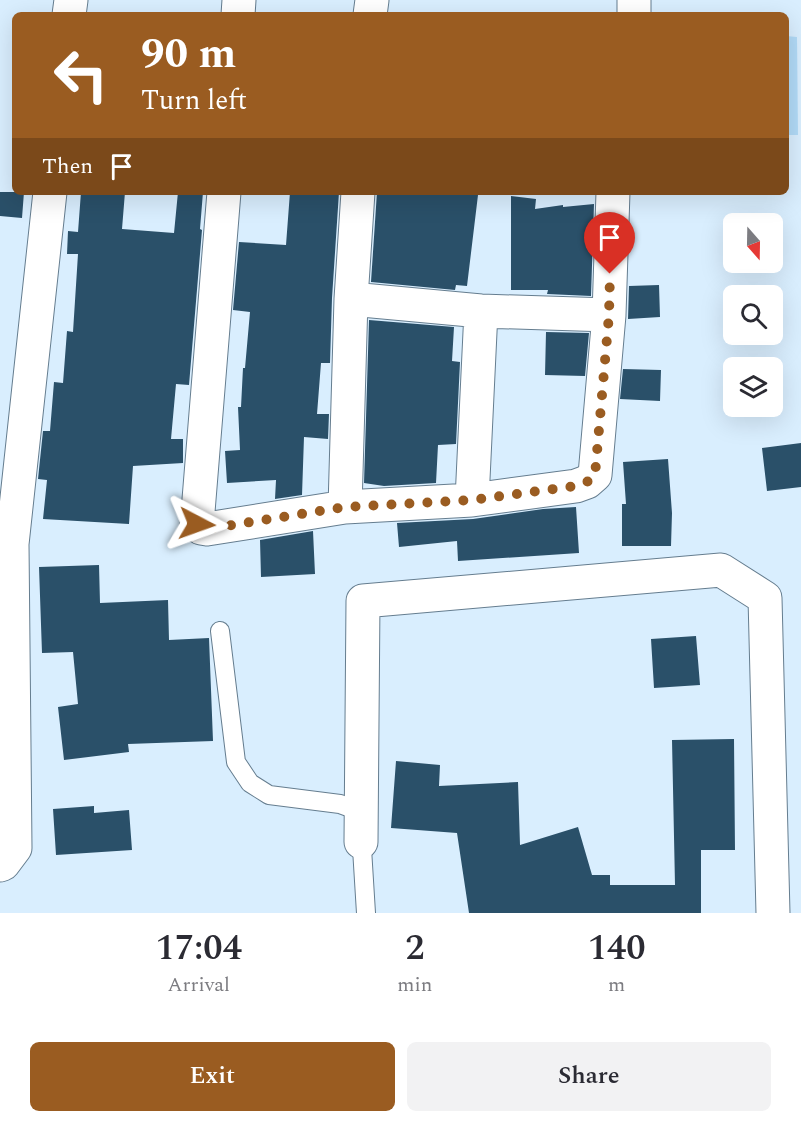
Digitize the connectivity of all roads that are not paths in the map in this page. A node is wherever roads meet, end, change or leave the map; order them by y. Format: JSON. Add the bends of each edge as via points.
{"nodes":[{"id":1,"x":50,"y":195,"type":"edge"},
{"id":2,"x":224,"y":195,"type":"edge"},
{"id":3,"x":358,"y":195,"type":"edge"},
{"id":4,"x":613,"y":195,"type":"edge"},
{"id":5,"x":351,"y":299,"type":"junction"},
{"id":6,"x":481,"y":311,"type":"junction"},
{"id":7,"x":609,"y":315,"type":"junction"},
{"id":8,"x":472,"y":500,"type":"junction"},
{"id":9,"x":345,"y":507,"type":"junction"},
{"id":10,"x":6,"y":539,"type":"edge"},
{"id":11,"x":220,"y":631,"type":"dead end"},
{"id":12,"x":361,"y":843,"type":"junction"},
{"id":13,"x":8,"y":857,"type":"edge"},
{"id":14,"x":366,"y":913,"type":"edge"},
{"id":15,"x":772,"y":913,"type":"edge"}],
"edges":[{"from":1,"to":10,"type":"street"},
{"from":2,"to":9,"type":"street","via":[[197,524],[207,529]]},
{"from":3,"to":5,"type":"street"},
{"from":4,"to":7,"type":"street"},
{"from":5,"to":6,"type":"street"},
{"from":5,"to":9,"type":"street"},
{"from":6,"to":7,"type":"street"},
{"from":6,"to":8,"type":"street"},
{"from":7,"to":8,"type":"street","via":[[595,475],[576,486]]},
{"from":8,"to":9,"type":"street"},
{"from":10,"to":13,"type":"street"},
{"from":11,"to":12,"type":"lane","via":[[236,762],[250,783],[269,795],[351,808],[360,816]]},
{"from":12,"to":14,"type":"lane"},
{"from":12,"to":15,"type":"street","via":[[363,601],[721,570],[765,598]]}]}
